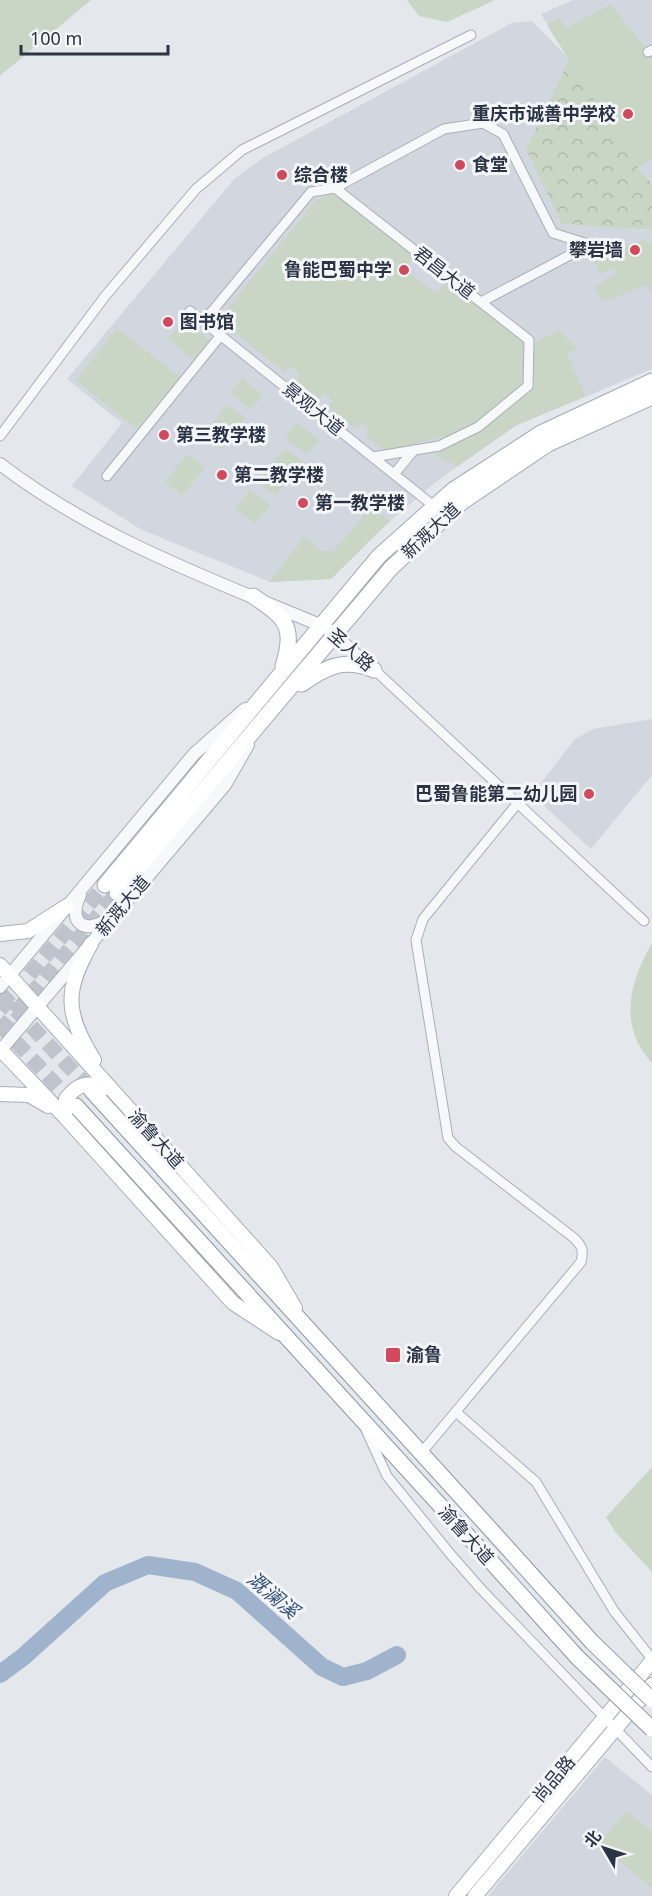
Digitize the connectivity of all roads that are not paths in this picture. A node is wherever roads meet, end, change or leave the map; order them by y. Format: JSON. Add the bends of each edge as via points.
{"nodes":[{"id":1,"x":471,"y":35,"type":"dead end"},
{"id":2,"x":336,"y":188,"type":"junction"},
{"id":3,"x":590,"y":245,"type":"junction"},
{"id":4,"x":613,"y":252,"type":"dead end"},
{"id":5,"x":481,"y":302,"type":"junction"},
{"id":6,"x":190,"y":311,"type":"dead end"},
{"id":7,"x":204,"y":321,"type":"junction"},
{"id":8,"x":221,"y":335,"type":"junction"},
{"id":9,"x":652,"y":381,"type":"edge"},
{"id":10,"x":652,"y":397,"type":"edge"},
{"id":11,"x":0,"y":436,"type":"edge"},
{"id":12,"x":414,"y":450,"type":"junction"},
{"id":13,"x":373,"y":457,"type":"junction"},
{"id":14,"x":0,"y":464,"type":"edge"},
{"id":15,"x":394,"y":474,"type":"junction"},
{"id":16,"x":107,"y":476,"type":"dead end"},
{"id":17,"x":435,"y":507,"type":"junction"},
{"id":18,"x":253,"y":596,"type":"junction"},
{"id":19,"x":320,"y":625,"type":"junction"},
{"id":20,"x":336,"y":634,"type":"junction"},
{"id":21,"x":374,"y":670,"type":"junction"},
{"id":22,"x":281,"y":672,"type":"junction"},
{"id":23,"x":263,"y":693,"type":"junction"},
{"id":24,"x":285,"y":696,"type":"junction"},
{"id":25,"x":259,"y":726,"type":"junction"},
{"id":26,"x":516,"y":804,"type":"junction"},
{"id":27,"x":84,"y":886,"type":"junction"},
{"id":28,"x":67,"y":906,"type":"junction"},
{"id":29,"x":118,"y":912,"type":"junction"},
{"id":30,"x":644,"y":921,"type":"dead end"},
{"id":31,"x":0,"y":934,"type":"edge"},
{"id":32,"x":91,"y":944,"type":"junction"},
{"id":33,"x":5,"y":970,"type":"edge"},
{"id":34,"x":0,"y":987,"type":"tunnel mouth"},
{"id":35,"x":38,"y":1006,"type":"junction"},
{"id":36,"x":0,"y":1050,"type":"edge"},
{"id":37,"x":91,"y":1090,"type":"tunnel mouth"},
{"id":38,"x":112,"y":1090,"type":"junction"},
{"id":39,"x":0,"y":1094,"type":"edge"},
{"id":40,"x":71,"y":1111,"type":"junction"},
{"id":41,"x":302,"y":1320,"type":"junction"},
{"id":42,"x":456,"y":1412,"type":"junction"},
{"id":43,"x":361,"y":1420,"type":"junction"},
{"id":44,"x":422,"y":1452,"type":"junction"},
{"id":45,"x":652,"y":1660,"type":"edge"},
{"id":46,"x":652,"y":1685,"type":"edge"},
{"id":47,"x":652,"y":1700,"type":"edge"},
{"id":48,"x":604,"y":1719,"type":"junction"},
{"id":49,"x":614,"y":1729,"type":"junction"},
{"id":50,"x":652,"y":1729,"type":"edge"},
{"id":51,"x":652,"y":1767,"type":"edge"},
{"id":52,"x":456,"y":1896,"type":"edge"},
{"id":53,"x":475,"y":1896,"type":"edge"}],
"edges":[{"from":1,"to":11,"type":"street","via":[[242,150],[196,189],[106,295]]},
{"from":2,"to":3,"type":"street","via":[[444,129],[483,123],[503,134],[553,233]]},
{"from":2,"to":5,"type":"street","name":"君昌大道"},
{"from":2,"to":7,"type":"street","via":[[311,192]]},
{"from":3,"to":4,"type":"street"},
{"from":3,"to":5,"type":"street"},
{"from":5,"to":12,"type":"street","name":"君昌大道","via":[[529,340],[528,386],[478,428],[439,446]]},
{"from":6,"to":7,"type":"street","name":"景观大道"},
{"from":7,"to":8,"type":"street","name":"景观大道"},
{"from":8,"to":13,"type":"street","name":"景观大道"},
{"from":8,"to":16,"type":"street"},
{"from":9,"to":17,"type":"main road","name":"新溉大道","via":[[540,433],[453,490]]},
{"from":10,"to":20,"type":"main road","name":"新溉大道","via":[[548,444],[462,502],[391,568]]},
{"from":12,"to":13,"type":"street","name":"君昌大道"},
{"from":12,"to":15,"type":"street"},
{"from":13,"to":15,"type":"street","name":"景观大道"},
{"from":14,"to":18,"type":"street","name":"圣人路","via":[[47,498],[156,556]]},
{"from":15,"to":17,"type":"street","name":"景观大道"},
{"from":17,"to":19,"type":"main road","name":"新溉大道","via":[[379,556]]},
{"from":18,"to":19,"type":"street","name":"圣人路"},
{"from":18,"to":22,"type":"main road","via":[[279,614],[287,625],[288,651]]},
{"from":19,"to":20,"type":"street","name":"圣人路"},
{"from":19,"to":22,"type":"main road","name":"新溉大道"},
{"from":20,"to":21,"type":"street","name":"圣人路"},
{"from":20,"to":24,"type":"main road","name":"新溉大道"},
{"from":21,"to":24,"type":"main road","via":[[354,664],[333,664]]},
{"from":21,"to":26,"type":"street","name":"圣人路"},
{"from":22,"to":23,"type":"main road","name":"新溉大道"},
{"from":23,"to":25,"type":"main road","name":"新溉大道","via":[[111,889]]},
{"from":23,"to":27,"type":"street","name":"新溉大道","via":[[194,754]]},
{"from":24,"to":25,"type":"main road","name":"新溉大道"},
{"from":25,"to":29,"type":"street","name":"新溉大道","via":[[225,785]]},
{"from":26,"to":30,"type":"street","name":"圣人路"},
{"from":26,"to":42,"type":"street","via":[[423,919],[417,940],[448,1138],[574,1238],[584,1252],[581,1262]]},
{"from":27,"to":28,"type":"street","name":"新溉大道"},
{"from":27,"to":29,"type":"street","via":[[74,913],[83,926],[101,924]]},
{"from":28,"to":31,"type":"main road","via":[[28,931]]},
{"from":28,"to":33,"type":"street","name":"新溉大道"},
{"from":29,"to":32,"type":"street","name":"新溉大道"},
{"from":32,"to":35,"type":"street","name":"新溉大道"},
{"from":32,"to":38,"type":"main road","via":[[73,978],[71,1000],[81,1036]]},
{"from":33,"to":34,"type":"street","name":"新溉大道"},
{"from":33,"to":35,"type":"main road","name":"渝鲁大道"},
{"from":35,"to":36,"type":"street","name":"新溉大道"},
{"from":35,"to":38,"type":"main road","name":"渝鲁大道"},
{"from":36,"to":40,"type":"main road","name":"渝鲁大道"},
{"from":37,"to":41,"type":"main road","name":"渝鲁大道"},
{"from":38,"to":40,"type":"main road","via":[[94,1084],[78,1086],[66,1099]]},
{"from":38,"to":41,"type":"main road","name":"渝鲁大道","via":[[271,1267]]},
{"from":39,"to":40,"type":"main road","via":[[29,1095]]},
{"from":40,"to":43,"type":"main road","name":"渝鲁大道"},
{"from":41,"to":44,"type":"main road","name":"渝鲁大道"},
{"from":42,"to":44,"type":"street"},
{"from":42,"to":45,"type":"street","via":[[536,1482],[614,1611]]},
{"from":43,"to":48,"type":"street","via":[[394,1485],[481,1589]]},
{"from":43,"to":50,"type":"main road","name":"渝鲁大道","bridge":true,"via":[[577,1657]]},
{"from":44,"to":47,"type":"main road","name":"渝鲁大道","bridge":true,"via":[[592,1642]]},
{"from":45,"to":48,"type":"main road","name":"尚品路"},
{"from":46,"to":49,"type":"main road","name":"尚品路"},
{"from":48,"to":49,"type":"street"},
{"from":48,"to":52,"type":"main road","name":"尚品路"},
{"from":49,"to":51,"type":"street"},
{"from":49,"to":53,"type":"main road","name":"尚品路"}]}
